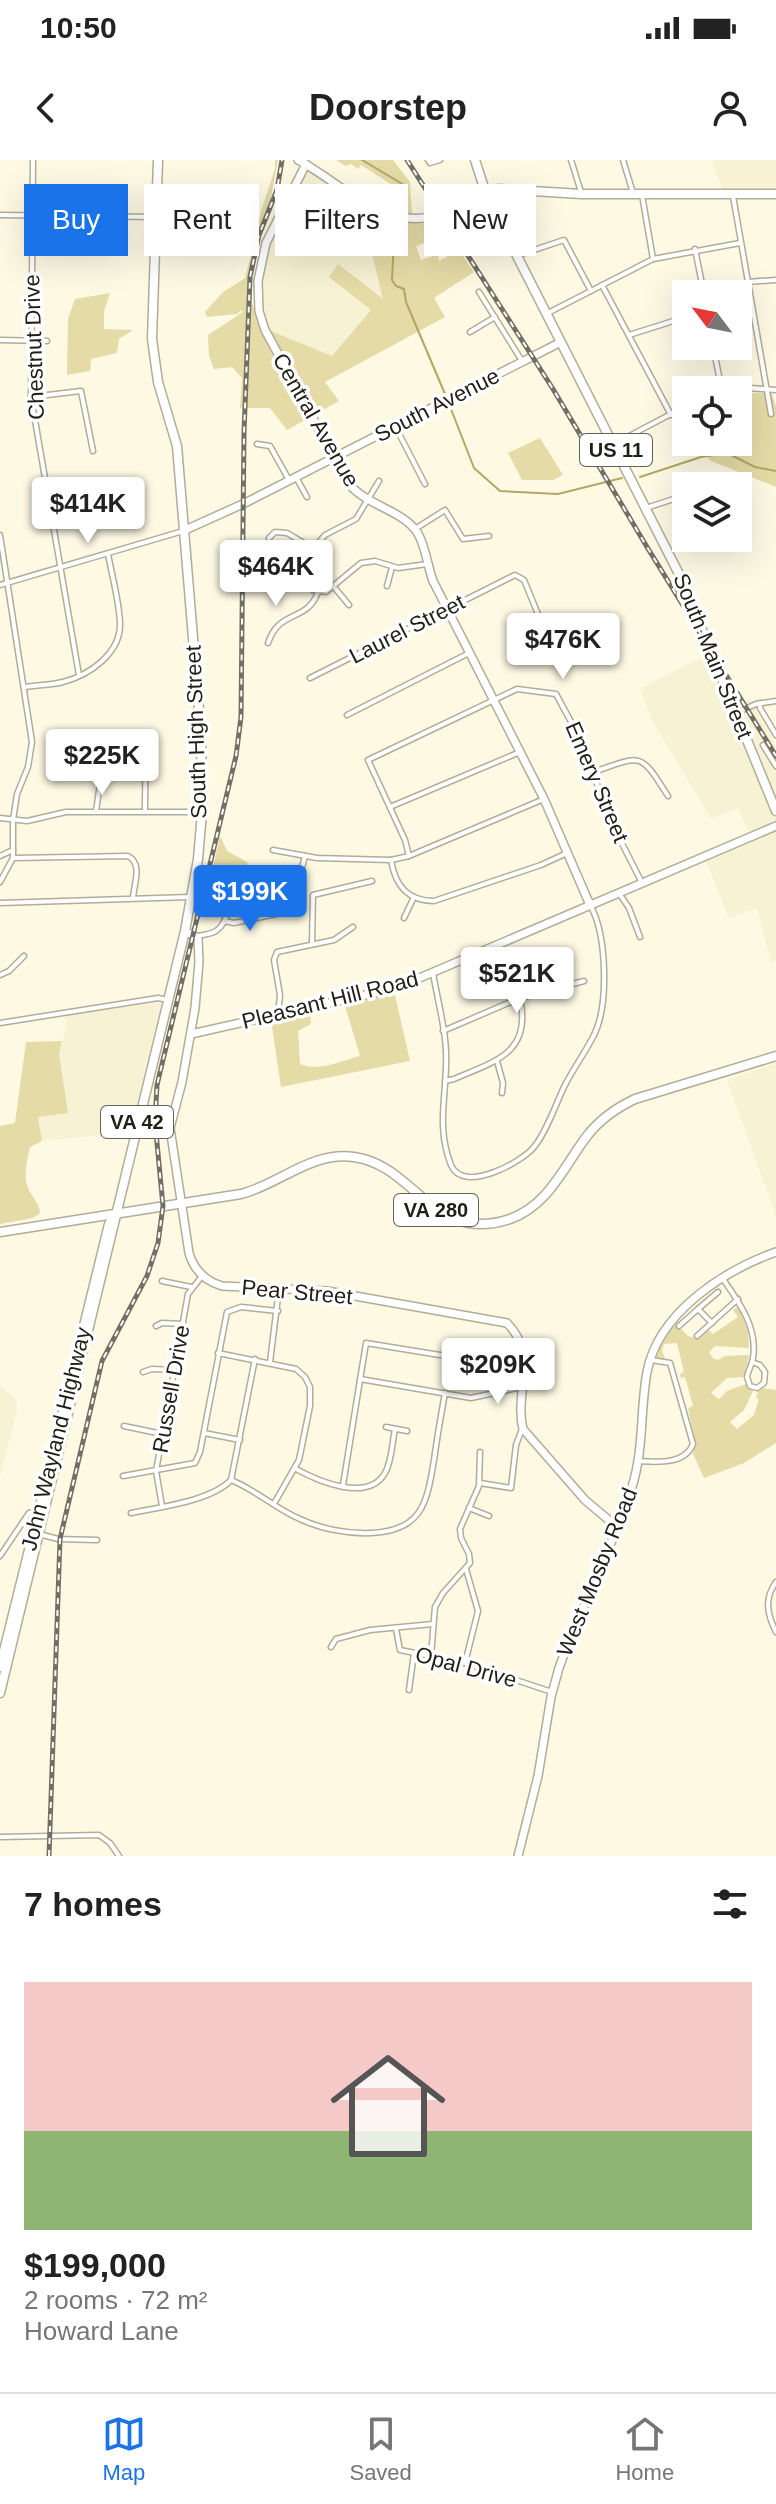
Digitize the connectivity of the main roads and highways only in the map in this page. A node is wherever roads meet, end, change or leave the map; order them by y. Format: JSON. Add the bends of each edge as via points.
{"nodes":[{"id":1,"x":158,"y":160,"type":"edge"},
{"id":2,"x":475,"y":160,"type":"edge"},
{"id":3,"x":482,"y":184,"type":"edge"},
{"id":4,"x":536,"y":192,"type":"edge"},
{"id":5,"x":776,"y":194,"type":"edge"},
{"id":6,"x":517,"y":256,"type":"edge"},
{"id":7,"x":776,"y":811,"type":"edge"},
{"id":8,"x":776,"y":1056,"type":"edge"},
{"id":9,"x":115,"y":1213,"type":"junction"},
{"id":10,"x":0,"y":1232,"type":"edge"},
{"id":11,"x":86,"y":1342,"type":"joint"},
{"id":12,"x":0,"y":1667,"type":"edge"},
{"id":13,"x":0,"y":1693,"type":"edge"}],
"edges":[{"from":1,"to":9,"type":"main road","name":"South High Street","number":"VA 42","via":[[152,339],[177,446],[201,734],[202,812],[185,931]]},
{"from":2,"to":3,"type":"main road","name":"South Main Street","number":"US 11"},
{"from":4,"to":5,"type":"main road"},
{"from":6,"to":7,"type":"main road","name":"South Main Street","number":"US 11","via":[[683,582]]},
{"from":8,"to":9,"type":"main road","number":"VA 280","via":[[619,1107],[587,1136],[542,1199],[510,1219],[482,1223],[445,1215],[388,1170],[353,1157],[325,1157],[257,1190]]},
{"from":9,"to":10,"type":"main road"},
{"from":9,"to":11,"type":"main road","name":"South High Street","number":"VA 42"},
{"from":9,"to":12,"type":"main road","name":"John Wayland Highway","number":"VA 42"},
{"from":11,"to":13,"type":"main road","name":"John Wayland Highway","number":"VA 42"}]}
